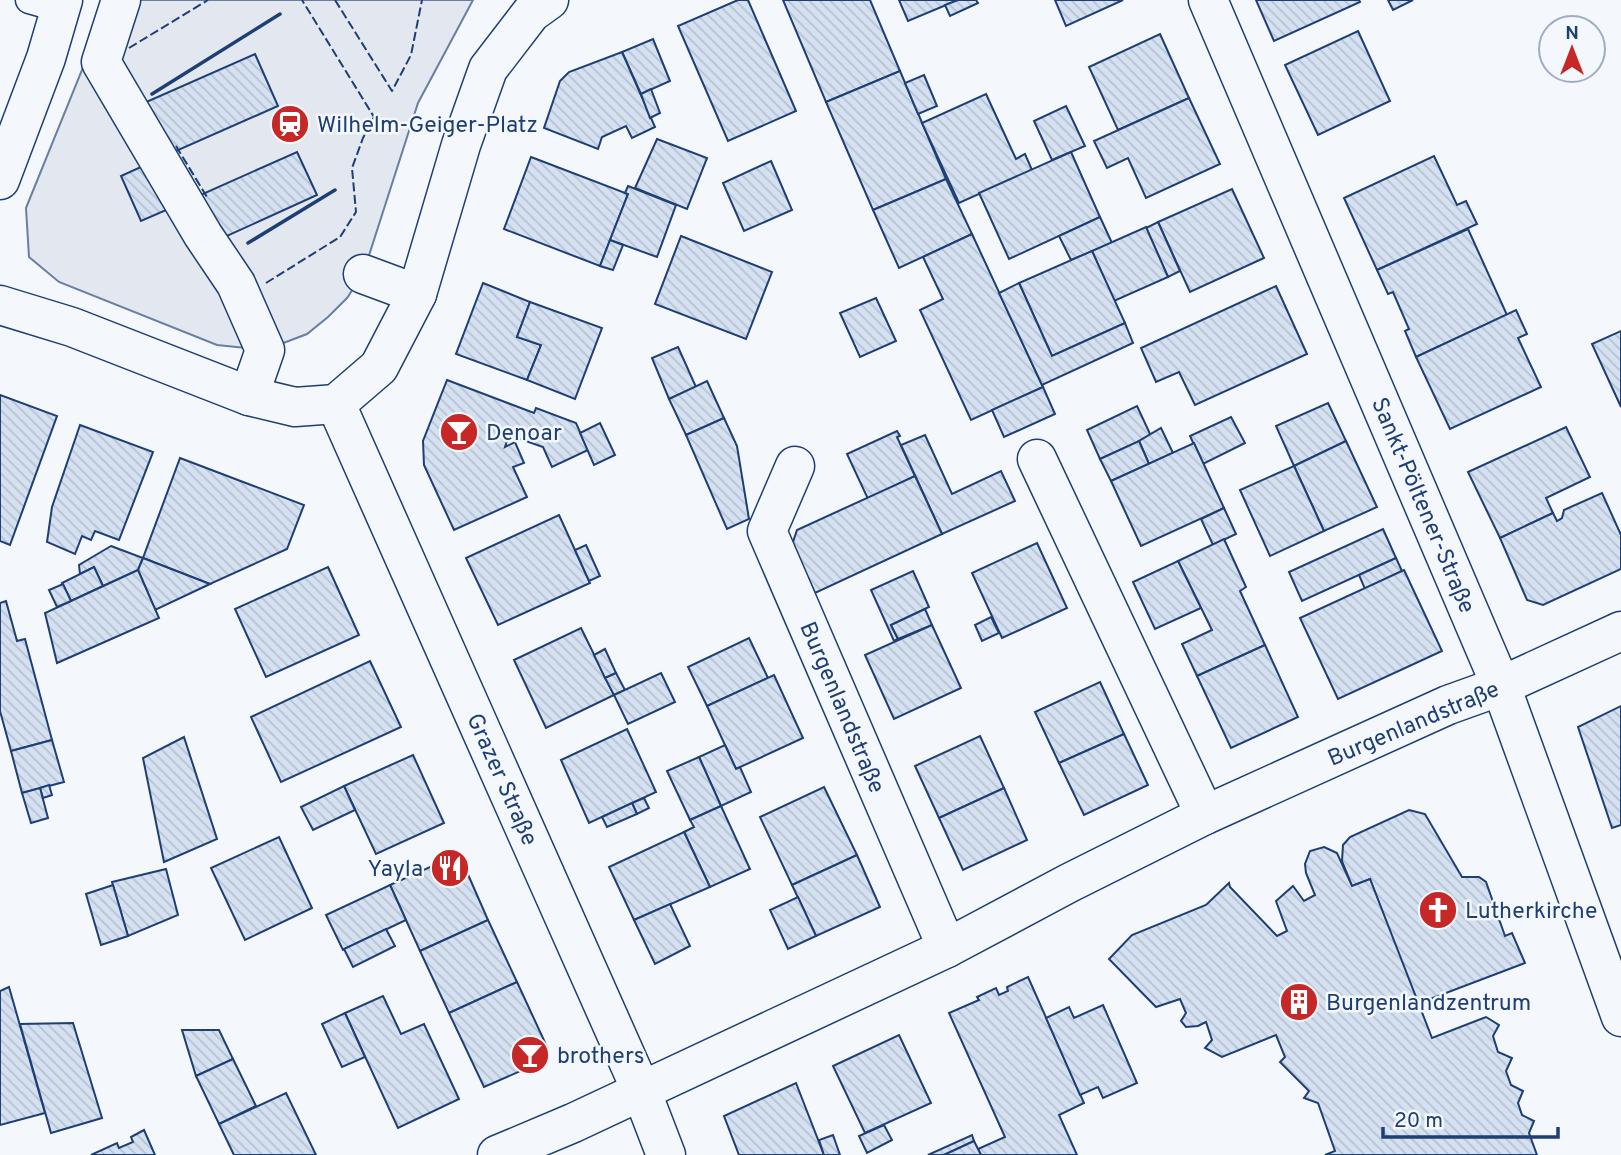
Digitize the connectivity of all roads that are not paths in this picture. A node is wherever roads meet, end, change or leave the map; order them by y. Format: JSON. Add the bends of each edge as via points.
{"nodes":[{"id":1,"x":121,"y":0,"type":"edge"},
{"id":2,"x":1208,"y":0,"type":"edge"},
{"id":3,"x":51,"y":3,"type":"edge"},
{"id":4,"x":540,"y":6,"type":"edge"},
{"id":5,"x":0,"y":180,"type":"edge"},
{"id":6,"x":363,"y":274,"type":"dead end"},
{"id":7,"x":417,"y":294,"type":"junction"},
{"id":8,"x":0,"y":305,"type":"edge"},
{"id":9,"x":249,"y":396,"type":"junction"},
{"id":10,"x":337,"y":404,"type":"junction"},
{"id":11,"x":1037,"y":459,"type":"dead end"},
{"id":12,"x":795,"y":466,"type":"dead end"},
{"id":13,"x":1621,"y":631,"type":"edge"},
{"id":14,"x":1501,"y":686,"type":"junction"},
{"id":15,"x":1205,"y":816,"type":"junction"},
{"id":16,"x":947,"y":948,"type":"junction"},
{"id":17,"x":1621,"y":1017,"type":"edge"},
{"id":18,"x":641,"y":1090,"type":"junction"},
{"id":19,"x":497,"y":1155,"type":"edge"},
{"id":20,"x":666,"y":1155,"type":"edge"}],
"edges":[{"from":1,"to":9,"type":"street","via":[[101,62],[123,79],[239,271],[265,350]]},
{"from":2,"to":14,"type":"street","name":"Sankt-Pöltener-Straße"},
{"from":3,"to":5,"type":"street","via":[[46,58]]},
{"from":4,"to":7,"type":"street","via":[[488,69]]},
{"from":6,"to":7,"type":"street"},
{"from":7,"to":10,"type":"street","via":[[379,367]]},
{"from":8,"to":9,"type":"street","via":[[72,327]]},
{"from":9,"to":10,"type":"street","via":[[295,407]]},
{"from":10,"to":18,"type":"street","name":"Grazer Straße"},
{"from":11,"to":15,"type":"street"},
{"from":12,"to":16,"type":"street","name":"Burgenlandstraße","via":[[767,531]]},
{"from":13,"to":14,"type":"street","name":"Burgenlandstraße"},
{"from":14,"to":15,"type":"street","name":"Burgenlandstraße","via":[[1448,705]]},
{"from":14,"to":17,"type":"street","name":"Sankt-Pöltener-Straße"},
{"from":15,"to":16,"type":"street","name":"Burgenlandstraße"},
{"from":16,"to":18,"type":"street","name":"Burgenlandstraße"},
{"from":18,"to":19,"type":"street","name":"Burgenlandstraße"},
{"from":18,"to":20,"type":"street","name":"Grazer Straße"}]}
